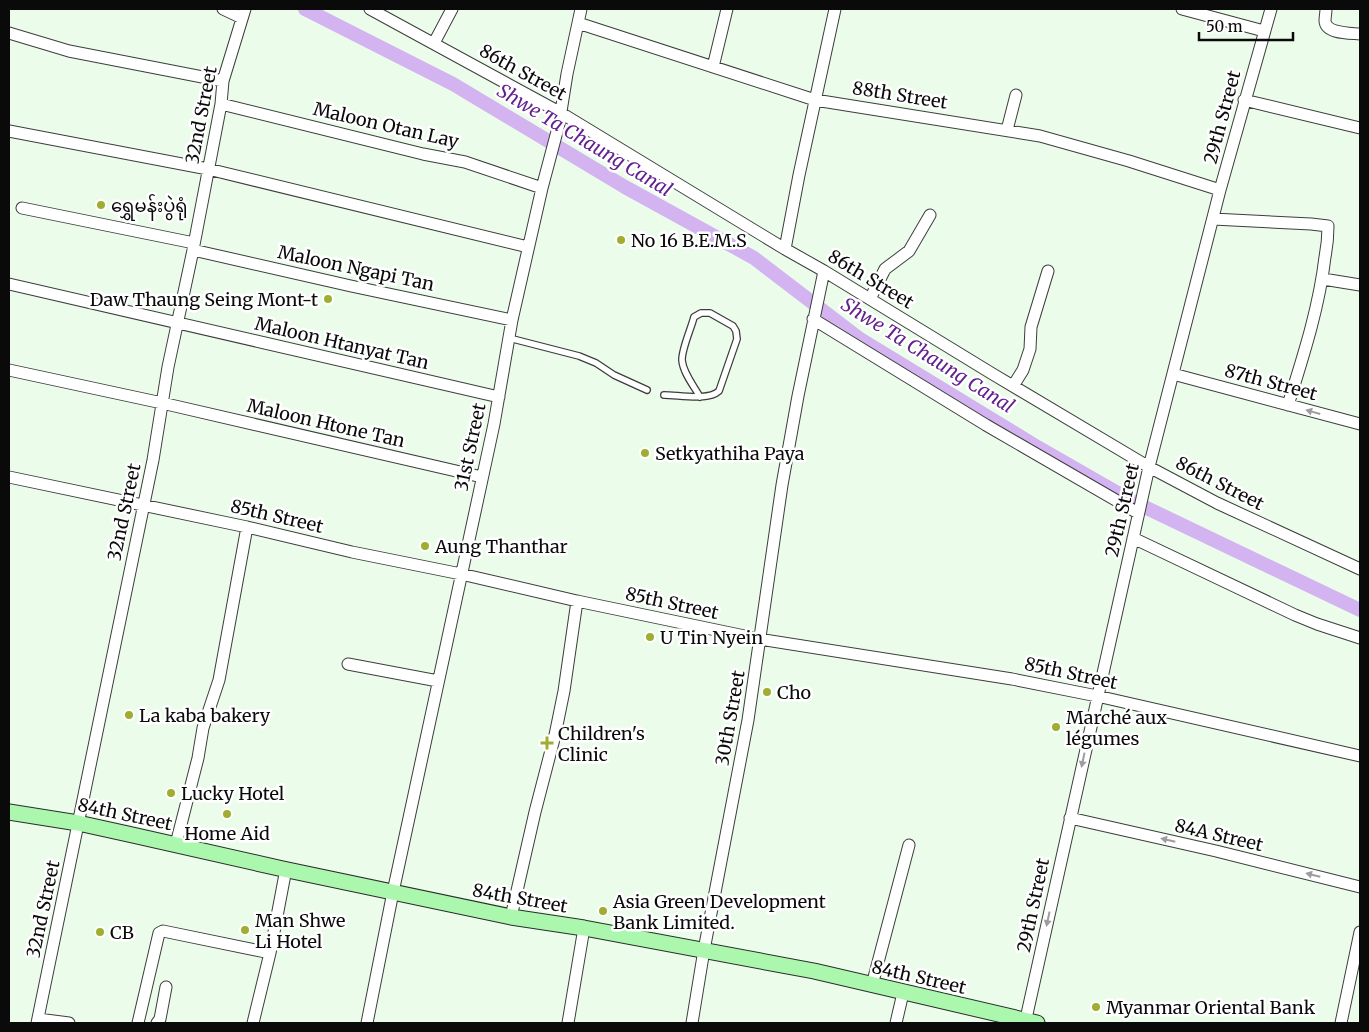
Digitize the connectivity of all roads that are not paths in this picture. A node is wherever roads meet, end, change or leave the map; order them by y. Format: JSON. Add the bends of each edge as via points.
{"nodes":[{"id":1,"x":223,"y":9,"type":"edge"},
{"id":2,"x":370,"y":9,"type":"edge"},
{"id":3,"x":452,"y":9,"type":"edge"},
{"id":4,"x":581,"y":9,"type":"edge"},
{"id":5,"x":727,"y":9,"type":"edge"},
{"id":6,"x":835,"y":9,"type":"edge"},
{"id":7,"x":1182,"y":9,"type":"edge"},
{"id":8,"x":1270,"y":9,"type":"edge"},
{"id":9,"x":1326,"y":9,"type":"edge"},
{"id":10,"x":244,"y":13,"type":"edge"},
{"id":11,"x":578,"y":23,"type":"junction"},
{"id":12,"x":1264,"y":31,"type":"junction"},
{"id":13,"x":9,"y":34,"type":"edge"},
{"id":14,"x":1360,"y":34,"type":"edge"},
{"id":15,"x":434,"y":43,"type":"junction"},
{"id":16,"x":713,"y":67,"type":"junction"},
{"id":17,"x":223,"y":81,"type":"junction"},
{"id":18,"x":1016,"y":94,"type":"dead end"},
{"id":19,"x":815,"y":100,"type":"junction"},
{"id":20,"x":1244,"y":100,"type":"junction"},
{"id":21,"x":221,"y":104,"type":"junction"},
{"id":22,"x":560,"y":119,"type":"junction"},
{"id":23,"x":1360,"y":128,"type":"edge"},
{"id":24,"x":1007,"y":130,"type":"junction"},
{"id":25,"x":9,"y":131,"type":"edge"},
{"id":26,"x":208,"y":169,"type":"junction"},
{"id":27,"x":542,"y":188,"type":"junction"},
{"id":28,"x":1220,"y":190,"type":"junction"},
{"id":29,"x":22,"y":208,"type":"dead end"},
{"id":30,"x":930,"y":215,"type":"dead end"},
{"id":31,"x":1212,"y":219,"type":"junction"},
{"id":32,"x":194,"y":246,"type":"junction"},
{"id":33,"x":528,"y":247,"type":"junction"},
{"id":34,"x":785,"y":249,"type":"junction"},
{"id":35,"x":1048,"y":270,"type":"dead end"},
{"id":36,"x":822,"y":276,"type":"junction"},
{"id":37,"x":1323,"y":279,"type":"junction"},
{"id":38,"x":9,"y":284,"type":"edge"},
{"id":39,"x":1360,"y":284,"type":"edge"},
{"id":40,"x":870,"y":299,"type":"junction"},
{"id":41,"x":814,"y":315,"type":"junction"},
{"id":42,"x":512,"y":320,"type":"junction"},
{"id":43,"x":177,"y":324,"type":"junction"},
{"id":44,"x":509,"y":338,"type":"junction"},
{"id":45,"x":9,"y":370,"type":"edge"},
{"id":46,"x":1173,"y":374,"type":"junction"},
{"id":47,"x":1013,"y":386,"type":"junction"},
{"id":48,"x":647,"y":390,"type":"dead end"},
{"id":49,"x":664,"y":394,"type":"dead end"},
{"id":50,"x":499,"y":397,"type":"junction"},
{"id":51,"x":700,"y":397,"type":"junction"},
{"id":52,"x":162,"y":403,"type":"junction"},
{"id":53,"x":1288,"y":405,"type":"junction"},
{"id":54,"x":1360,"y":424,"type":"edge"},
{"id":55,"x":1149,"y":467,"type":"junction"},
{"id":56,"x":9,"y":477,"type":"edge"},
{"id":57,"x":482,"y":477,"type":"junction"},
{"id":58,"x":143,"y":504,"type":"junction"},
{"id":59,"x":1139,"y":513,"type":"junction"},
{"id":60,"x":247,"y":527,"type":"junction"},
{"id":61,"x":1133,"y":538,"type":"junction"},
{"id":62,"x":1360,"y":569,"type":"edge"},
{"id":63,"x":461,"y":574,"type":"junction"},
{"id":64,"x":576,"y":600,"type":"junction"},
{"id":65,"x":1360,"y":638,"type":"edge"},
{"id":66,"x":759,"y":639,"type":"junction"},
{"id":67,"x":348,"y":664,"type":"dead end"},
{"id":68,"x":438,"y":680,"type":"junction"},
{"id":69,"x":1097,"y":696,"type":"junction"},
{"id":70,"x":1360,"y":756,"type":"edge"},
{"id":71,"x":9,"y":812,"type":"edge"},
{"id":72,"x":1070,"y":818,"type":"junction"},
{"id":73,"x":78,"y":823,"type":"junction"},
{"id":74,"x":176,"y":844,"type":"junction"},
{"id":75,"x":909,"y":845,"type":"dead end"},
{"id":76,"x":286,"y":869,"type":"junction"},
{"id":77,"x":1360,"y":887,"type":"edge"},
{"id":78,"x":393,"y":892,"type":"junction"},
{"id":79,"x":511,"y":916,"type":"junction"},
{"id":80,"x":584,"y":928,"type":"junction"},
{"id":81,"x":1360,"y":932,"type":"edge"},
{"id":82,"x":704,"y":950,"type":"junction"},
{"id":83,"x":270,"y":953,"type":"junction"},
{"id":84,"x":872,"y":985,"type":"junction"},
{"id":85,"x":166,"y":987,"type":"dead end"},
{"id":86,"x":903,"y":993,"type":"junction"},
{"id":87,"x":38,"y":1021,"type":"edge"},
{"id":88,"x":1029,"y":1022,"type":"edge"},
{"id":89,"x":69,"y":1023,"type":"edge"},
{"id":90,"x":138,"y":1023,"type":"edge"},
{"id":91,"x":158,"y":1023,"type":"edge"},
{"id":92,"x":253,"y":1023,"type":"edge"},
{"id":93,"x":367,"y":1023,"type":"edge"},
{"id":94,"x":568,"y":1023,"type":"edge"},
{"id":95,"x":692,"y":1023,"type":"edge"},
{"id":96,"x":896,"y":1023,"type":"edge"},
{"id":97,"x":1341,"y":1023,"type":"edge"}],
"edges":[{"from":1,"to":10,"type":"street"},
{"from":2,"to":15,"type":"street","name":"86th Street"},
{"from":3,"to":15,"type":"street"},
{"from":4,"to":11,"type":"street","name":"31st Street"},
{"from":5,"to":16,"type":"street"},
{"from":6,"to":19,"type":"street"},
{"from":7,"to":12,"type":"street"},
{"from":8,"to":12,"type":"street","name":"29th Street"},
{"from":9,"to":14,"type":"street","via":[[1327,27]]},
{"from":10,"to":17,"type":"street","name":"32nd Street"},
{"from":11,"to":16,"type":"street","name":"88th Street"},
{"from":11,"to":22,"type":"street","name":"31st Street"},
{"from":12,"to":20,"type":"street","name":"29th Street"},
{"from":13,"to":17,"type":"street","via":[[69,51]]},
{"from":15,"to":22,"type":"street","name":"86th Street"},
{"from":16,"to":19,"type":"street","name":"88th Street"},
{"from":17,"to":21,"type":"street","name":"32nd Street"},
{"from":18,"to":24,"type":"street"},
{"from":19,"to":24,"type":"street","name":"88th Street"},
{"from":19,"to":34,"type":"street"},
{"from":20,"to":23,"type":"street"},
{"from":20,"to":28,"type":"street","name":"29th Street"},
{"from":21,"to":26,"type":"street","name":"32nd Street"},
{"from":21,"to":27,"type":"street","name":"Maloon Otan Lay","via":[[464,162]]},
{"from":22,"to":27,"type":"street","name":"31st Street"},
{"from":22,"to":34,"type":"street","name":"86th Street"},
{"from":24,"to":28,"type":"street","name":"88th Street","via":[[1040,136]]},
{"from":25,"to":26,"type":"street"},
{"from":26,"to":32,"type":"street","name":"32nd Street"},
{"from":26,"to":33,"type":"street"},
{"from":27,"to":33,"type":"street","name":"31st Street"},
{"from":28,"to":31,"type":"street","name":"29th Street"},
{"from":29,"to":32,"type":"street","name":"Maloon Ngapi Tan"},
{"from":30,"to":40,"type":"street","via":[[909,251],[885,270]]},
{"from":31,"to":37,"type":"street","via":[[1328,226]]},
{"from":31,"to":46,"type":"street","name":"29th Street"},
{"from":32,"to":42,"type":"street","name":"Maloon Ngapi Tan","via":[[351,286]]},
{"from":32,"to":43,"type":"street","name":"32nd Street"},
{"from":33,"to":42,"type":"street","name":"31st Street"},
{"from":34,"to":36,"type":"street","name":"86th Street"},
{"from":35,"to":47,"type":"street","via":[[1031,327],[1030,349]]},
{"from":36,"to":40,"type":"street","name":"86th Street"},
{"from":36,"to":41,"type":"street","name":"30th Street"},
{"from":37,"to":39,"type":"street"},
{"from":37,"to":53,"type":"street"},
{"from":38,"to":43,"type":"street","name":"Maloon Htanyat Tan"},
{"from":40,"to":47,"type":"street","name":"86th Street"},
{"from":41,"to":59,"type":"street","via":[[994,430]]},
{"from":41,"to":66,"type":"street","name":"30th Street","via":[[782,485]]},
{"from":42,"to":44,"type":"street","name":"31st Street"},
{"from":43,"to":50,"type":"street","name":"Maloon Htanyat Tan"},
{"from":43,"to":52,"type":"street","name":"32nd Street"},
{"from":44,"to":48,"type":"lane","via":[[579,356]]},
{"from":44,"to":50,"type":"street","name":"31st Street"},
{"from":45,"to":52,"type":"street","name":"Maloon Htone Tan"},
{"from":46,"to":53,"type":"street","name":"87th Street"},
{"from":46,"to":55,"type":"street","name":"29th Street"},
{"from":47,"to":55,"type":"street","name":"86th Street"},
{"from":49,"to":51,"type":"lane"},
{"from":50,"to":57,"type":"street","name":"31st Street"},
{"from":51,"to":51,"type":"lane","via":[[682,362],[694,317],[701,313],[710,314],[732,326],[737,339],[719,391]]},
{"from":52,"to":57,"type":"street","name":"Maloon Htone Tan"},
{"from":52,"to":58,"type":"street","name":"32nd Street"},
{"from":54,"to":53,"type":"street","name":"87th Street","one_way":true},
{"from":55,"to":59,"type":"street","name":"29th Street"},
{"from":55,"to":62,"type":"street","name":"86th Street"},
{"from":56,"to":58,"type":"street","name":"85th Street"},
{"from":57,"to":63,"type":"street","name":"31st Street"},
{"from":58,"to":60,"type":"street","name":"85th Street"},
{"from":58,"to":73,"type":"street","name":"32nd Street"},
{"from":59,"to":61,"type":"street","name":"29th Street"},
{"from":60,"to":63,"type":"street","name":"85th Street"},
{"from":60,"to":74,"type":"street","via":[[219,680],[203,728]]},
{"from":61,"to":65,"type":"street","via":[[1295,615]]},
{"from":61,"to":69,"type":"street","name":"29th Street"},
{"from":63,"to":64,"type":"street","name":"85th Street"},
{"from":63,"to":68,"type":"street","name":"31st Street"},
{"from":64,"to":66,"type":"street","name":"85th Street"},
{"from":64,"to":79,"type":"street","via":[[562,700]]},
{"from":66,"to":69,"type":"street","name":"85th Street","via":[[1012,678]]},
{"from":66,"to":82,"type":"street","name":"30th Street","via":[[748,720]]},
{"from":67,"to":68,"type":"street"},
{"from":68,"to":78,"type":"street","name":"31st Street"},
{"from":69,"to":70,"type":"street","name":"85th Street"},
{"from":69,"to":72,"type":"street","name":"29th Street","one_way":true},
{"from":71,"to":73,"type":"main road","name":"84th Street"},
{"from":77,"to":72,"type":"street","name":"84A Street","one_way":true},
{"from":72,"to":88,"type":"street","name":"29th Street","one_way":true},
{"from":73,"to":74,"type":"main road","name":"84th Street"},
{"from":73,"to":87,"type":"street","name":"32nd Street"},
{"from":74,"to":76,"type":"main road","name":"84th Street"},
{"from":75,"to":84,"type":"street"},
{"from":76,"to":78,"type":"main road","name":"84th Street"},
{"from":76,"to":83,"type":"street"},
{"from":78,"to":79,"type":"main road","name":"84th Street"},
{"from":78,"to":93,"type":"street","name":"31st Street"},
{"from":79,"to":80,"type":"main road","name":"84th Street"},
{"from":80,"to":82,"type":"main road","name":"84th Street"},
{"from":80,"to":94,"type":"street"},
{"from":81,"to":97,"type":"street"},
{"from":82,"to":84,"type":"main road","name":"84th Street"},
{"from":82,"to":95,"type":"street","name":"30th Street"},
{"from":83,"to":90,"type":"street","via":[[160,932]]},
{"from":83,"to":92,"type":"street"},
{"from":84,"to":86,"type":"main road","name":"84th Street"},
{"from":85,"to":91,"type":"street"},
{"from":86,"to":88,"type":"main road","name":"84th Street"},
{"from":86,"to":96,"type":"street"},
{"from":87,"to":89,"type":"street"}]}
